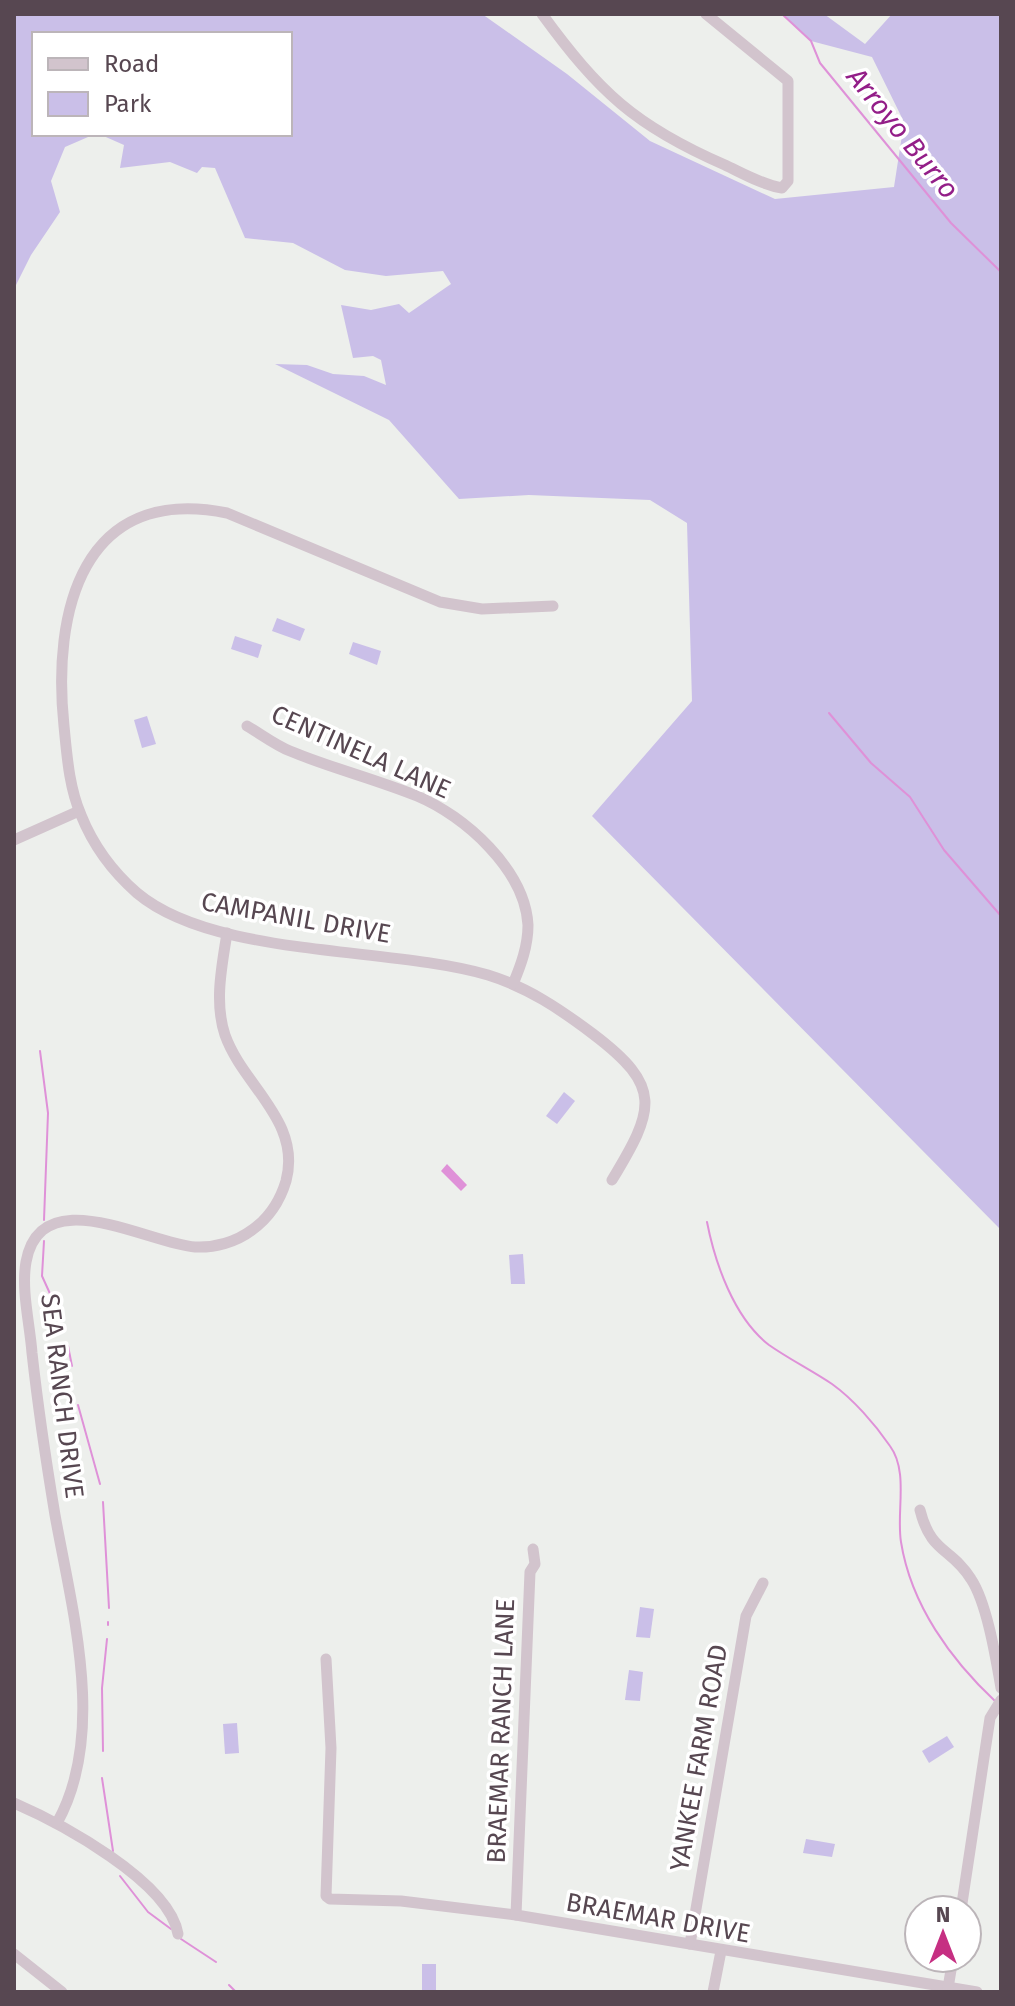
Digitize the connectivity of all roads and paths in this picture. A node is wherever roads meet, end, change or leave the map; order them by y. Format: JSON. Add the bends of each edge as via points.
{"nodes":[{"id":1,"x":542,"y":14,"type":"edge"},
{"id":2,"x":706,"y":14,"type":"edge"},
{"id":3,"x":553,"y":606,"type":"dead end"},
{"id":4,"x":247,"y":726,"type":"dead end"},
{"id":5,"x":79,"y":811,"type":"junction"},
{"id":6,"x":14,"y":840,"type":"edge"},
{"id":7,"x":227,"y":933,"type":"junction"},
{"id":8,"x":513,"y":984,"type":"junction"},
{"id":9,"x":612,"y":1180,"type":"dead end"},
{"id":10,"x":920,"y":1510,"type":"dead end"},
{"id":11,"x":533,"y":1549,"type":"dead end"},
{"id":12,"x":763,"y":1583,"type":"dead end"},
{"id":13,"x":326,"y":1659,"type":"dead end"},
{"id":14,"x":1001,"y":1688,"type":"edge"},
{"id":15,"x":1001,"y":1700,"type":"edge"},
{"id":16,"x":14,"y":1803,"type":"edge"},
{"id":17,"x":57,"y":1823,"type":"junction"},
{"id":18,"x":963,"y":1894,"type":"edge"},
{"id":19,"x":516,"y":1915,"type":"junction"},
{"id":20,"x":178,"y":1934,"type":"dead end"},
{"id":21,"x":690,"y":1944,"type":"junction"},
{"id":22,"x":721,"y":1951,"type":"junction"},
{"id":23,"x":14,"y":1954,"type":"edge"},
{"id":24,"x":950,"y":1974,"type":"edge"},
{"id":25,"x":948,"y":1988,"type":"junction"},
{"id":26,"x":62,"y":1992,"type":"edge"},
{"id":27,"x":713,"y":1992,"type":"edge"},
{"id":28,"x":977,"y":1992,"type":"edge"}],
"edges":[{"from":1,"to":2,"type":"street","via":[[597,85],[653,130],[777,188],[788,181],[788,81]]},
{"from":3,"to":5,"type":"street","name":"CAMPANIL DRIVE","via":[[482,609],[440,602],[227,513],[182,509],[134,522],[93,555],[69,602],[62,646],[62,709]]},
{"from":4,"to":8,"type":"street","name":"CENTINELA LANE","via":[[287,750],[426,800],[474,834],[512,878],[525,907],[525,950]]},
{"from":5,"to":6,"type":"street"},
{"from":5,"to":7,"type":"street","name":"CAMPANIL DRIVE","via":[[105,859],[137,893],[183,921]]},
{"from":7,"to":8,"type":"street","name":"CAMPANIL DRIVE","via":[[444,965]]},
{"from":7,"to":17,"type":"street","name":"SEA RANCH DRIVE","via":[[219,993],[223,1027],[235,1056],[275,1112],[287,1146],[287,1174],[274,1207],[248,1233],[210,1247],[69,1220],[42,1234],[27,1259],[40,1431],[81,1673],[78,1774]]},
{"from":8,"to":9,"type":"street","name":"CAMPANIL DRIVE","via":[[563,1011],[620,1055],[637,1076],[644,1098],[642,1125]]},
{"from":10,"to":14,"type":"street","via":[[930,1540],[964,1569],[976,1587]]},
{"from":11,"to":19,"type":"street","name":"BRAEMAR RANCH LANE"},
{"from":12,"to":21,"type":"street","name":"YANKEE FARM ROAD","via":[[746,1616]]},
{"from":13,"to":19,"type":"street","name":"BRAEMAR DRIVE","via":[[331,1748],[326,1896]]},
{"from":15,"to":18,"type":"street","via":[[990,1718]]},
{"from":16,"to":17,"type":"street"},
{"from":17,"to":20,"type":"street","via":[[137,1878],[175,1918]]},
{"from":19,"to":21,"type":"street","name":"BRAEMAR DRIVE"},
{"from":21,"to":22,"type":"street","name":"BRAEMAR DRIVE"},
{"from":22,"to":25,"type":"street","name":"BRAEMAR DRIVE"},
{"from":22,"to":27,"type":"street"},
{"from":23,"to":26,"type":"street"},
{"from":24,"to":25,"type":"street"},
{"from":25,"to":28,"type":"street","name":"BRAEMAR DRIVE"}]}
